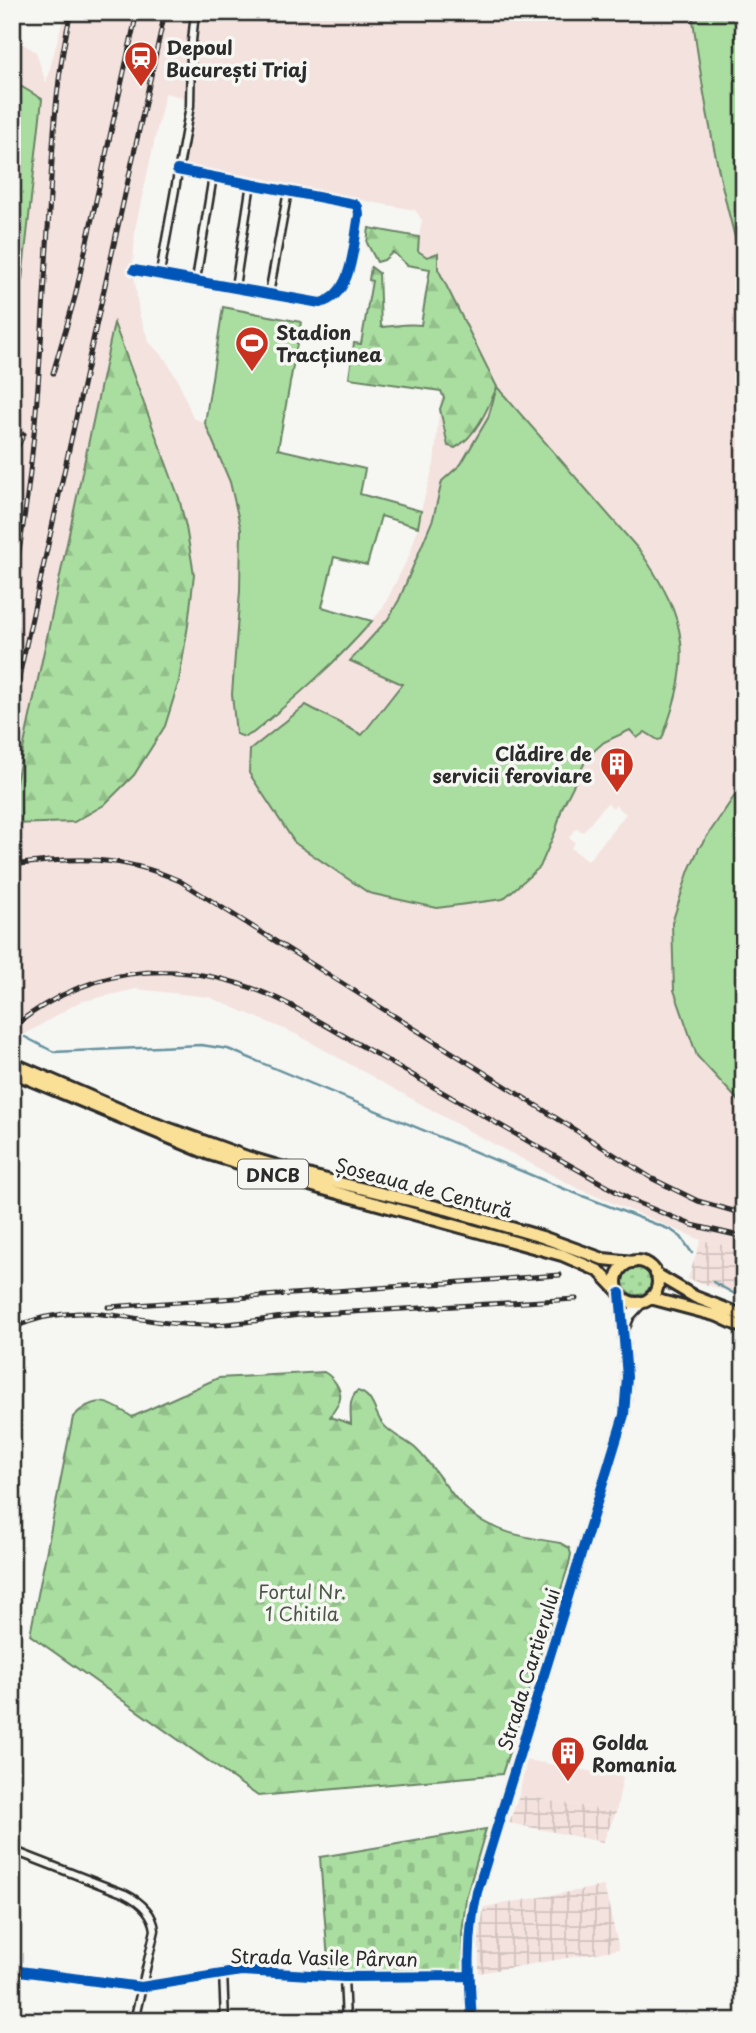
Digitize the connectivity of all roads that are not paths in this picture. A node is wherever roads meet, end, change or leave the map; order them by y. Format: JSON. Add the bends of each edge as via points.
{"nodes":[{"id":1,"x":195,"y":12,"type":"edge"},
{"id":2,"x":177,"y":170,"type":"junction"},
{"id":3,"x":213,"y":176,"type":"junction"},
{"id":4,"x":251,"y":183,"type":"junction"},
{"id":5,"x":288,"y":191,"type":"junction"},
{"id":6,"x":134,"y":270,"type":"dead end"},
{"id":7,"x":160,"y":273,"type":"junction"},
{"id":8,"x":196,"y":280,"type":"junction"},
{"id":9,"x":235,"y":287,"type":"junction"},
{"id":10,"x":269,"y":294,"type":"junction"},
{"id":11,"x":12,"y":1063,"type":"edge"},
{"id":12,"x":12,"y":1072,"type":"edge"},
{"id":13,"x":105,"y":1107,"type":"junction"},
{"id":14,"x":634,"y":1262,"type":"junction"},
{"id":15,"x":656,"y":1275,"type":"junction"},
{"id":16,"x":619,"y":1292,"type":"junction"},
{"id":17,"x":646,"y":1300,"type":"junction"},
{"id":18,"x":744,"y":1316,"type":"edge"},
{"id":19,"x":744,"y":1328,"type":"edge"},
{"id":20,"x":623,"y":1330,"type":"junction"},
{"id":21,"x":12,"y":1850,"type":"edge"},
{"id":22,"x":12,"y":1970,"type":"edge"},
{"id":23,"x":223,"y":1972,"type":"junction"},
{"id":24,"x":469,"y":1976,"type":"junction"},
{"id":25,"x":344,"y":1977,"type":"junction"},
{"id":26,"x":141,"y":1987,"type":"junction"},
{"id":27,"x":134,"y":2021,"type":"edge"},
{"id":28,"x":225,"y":2021,"type":"edge"},
{"id":29,"x":346,"y":2021,"type":"edge"},
{"id":30,"x":472,"y":2021,"type":"edge"}],
"edges":[{"from":1,"to":2,"type":"street","via":[[190,106]]},
{"from":2,"to":3,"type":"street"},
{"from":2,"to":7,"type":"street"},
{"from":3,"to":4,"type":"street"},
{"from":3,"to":8,"type":"street"},
{"from":4,"to":5,"type":"street"},
{"from":4,"to":9,"type":"street"},
{"from":5,"to":10,"type":"street"},
{"from":5,"to":10,"type":"street","via":[[354,204],[359,211],[347,275],[334,296],[320,303]]},
{"from":6,"to":7,"type":"street"},
{"from":7,"to":8,"type":"street"},
{"from":8,"to":9,"type":"street"},
{"from":9,"to":10,"type":"street"},
{"from":11,"to":13,"type":"main road","name":"Șoseaua de Centură","number":"DNCB"},
{"from":12,"to":13,"type":"main road","name":"Șoseaua de Centură","number":"DNCB"},
{"from":13,"to":14,"type":"main road","name":"Șoseaua de Centură","number":"DNCB","via":[[311,1176],[450,1210],[603,1259]]},
{"from":13,"to":16,"type":"main road","name":"Șoseaua de Centură","number":"DNCB","via":[[209,1154],[562,1255],[599,1271]]},
{"from":14,"to":15,"type":"main road","name":"Șoseaua de Centură","number":"DNCB","via":[[646,1263]]},
{"from":14,"to":16,"type":"main road","via":[[619,1272]]},
{"from":15,"to":17,"type":"main road","via":[[656,1290]]},
{"from":15,"to":18,"type":"main road","name":"Șoseaua de Centură","number":"DNCB"},
{"from":16,"to":17,"type":"main road","name":"Șoseaua de Centură","number":"DNCB","via":[[632,1302]]},
{"from":16,"to":20,"type":"street","name":"Strada Cartierului"},
{"from":17,"to":19,"type":"main road","name":"Șoseaua de Centură","number":"DNCB","via":[[708,1313]]},
{"from":17,"to":20,"type":"street","via":[[629,1316]]},
{"from":20,"to":24,"type":"street","name":"Strada Cartierului","via":[[624,1415],[479,1885],[471,1920]]},
{"from":21,"to":26,"type":"street","via":[[138,1902],[155,1930]]},
{"from":22,"to":26,"type":"street","name":"Strada Vasile Pârvan"},
{"from":23,"to":25,"type":"street","name":"Strada Vasile Pârvan"},
{"from":23,"to":26,"type":"street","name":"Strada Vasile Pârvan"},
{"from":23,"to":28,"type":"street"},
{"from":24,"to":25,"type":"street","name":"Strada Vasile Pârvan"},
{"from":24,"to":30,"type":"street","name":"Strada Cartierului"},
{"from":25,"to":29,"type":"street"},
{"from":26,"to":27,"type":"street"}]}
